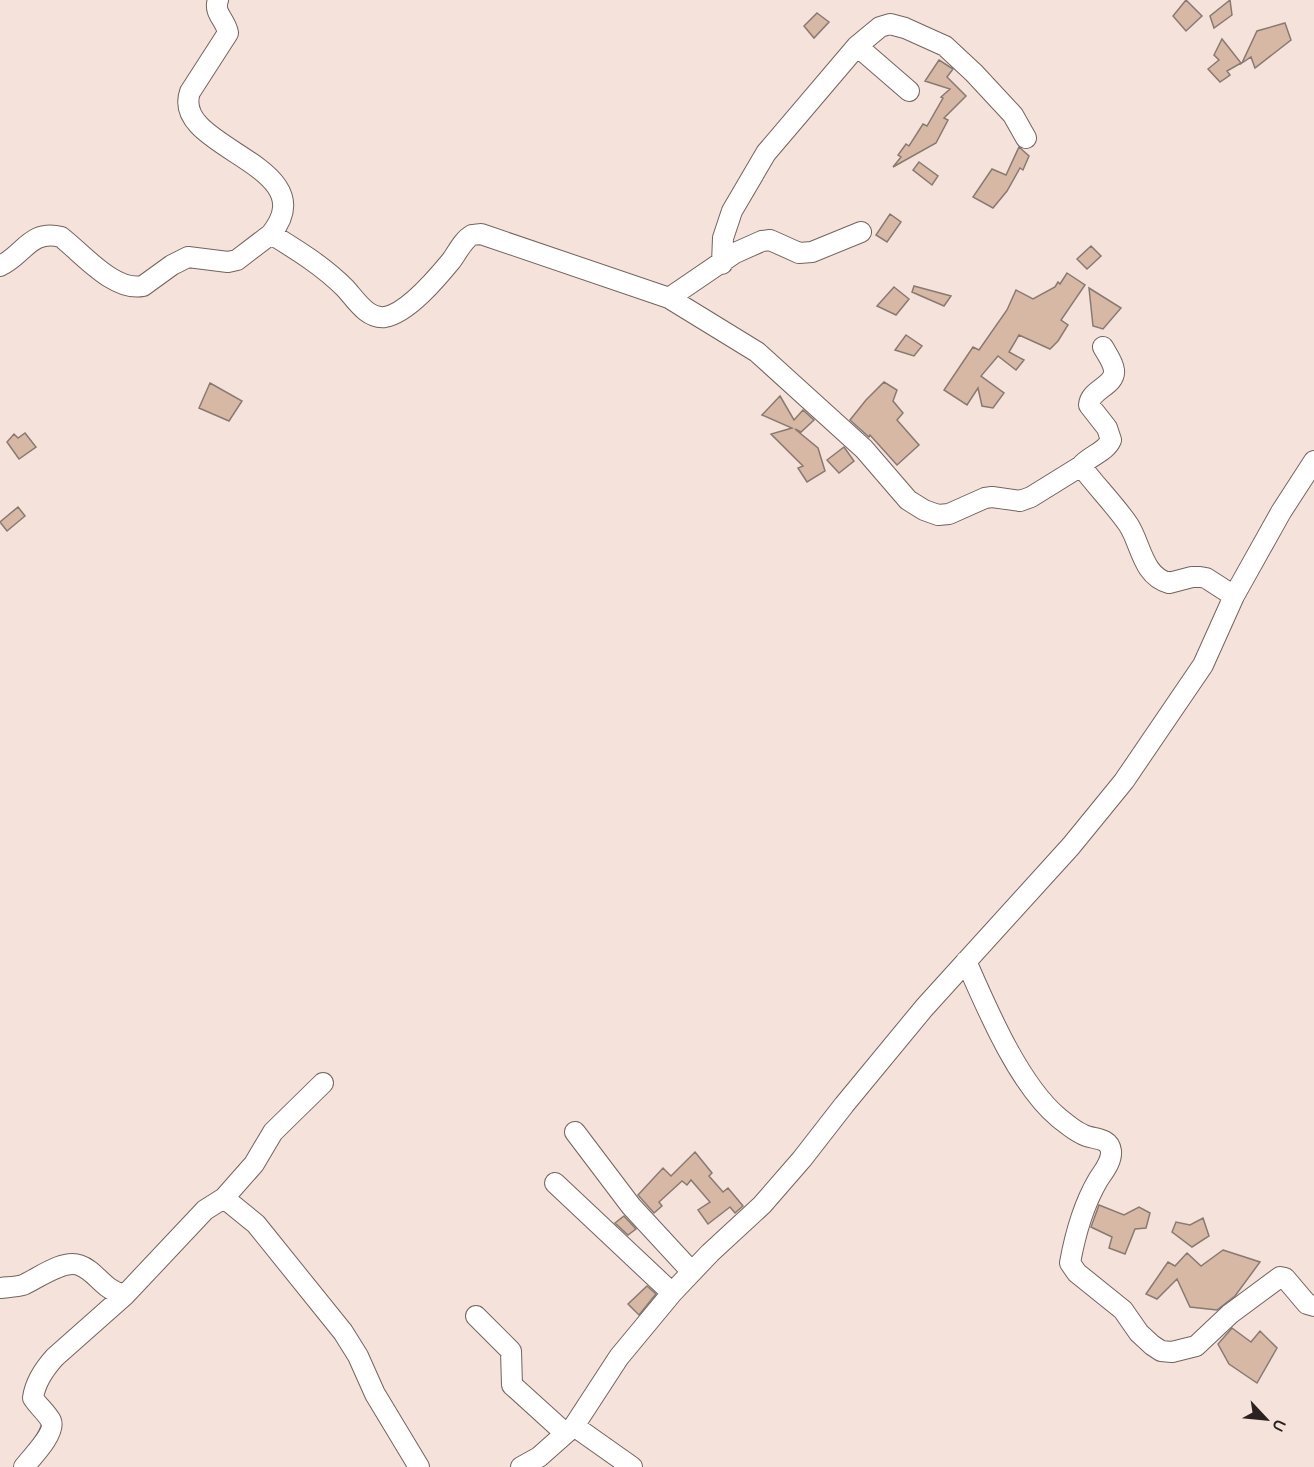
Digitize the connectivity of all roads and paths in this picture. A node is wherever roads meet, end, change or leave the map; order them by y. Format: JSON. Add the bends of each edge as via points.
{"nodes":[{"id":1,"x":218,"y":0,"type":"edge"},
{"id":2,"x":857,"y":46,"type":"junction"},
{"id":3,"x":909,"y":91,"type":"dead end"},
{"id":4,"x":1026,"y":138,"type":"dead end"},
{"id":5,"x":861,"y":232,"type":"dead end"},
{"id":6,"x":270,"y":234,"type":"junction"},
{"id":7,"x":722,"y":264,"type":"junction"},
{"id":8,"x":0,"y":266,"type":"edge"},
{"id":9,"x":669,"y":298,"type":"junction"},
{"id":10,"x":1103,"y":347,"type":"dead end"},
{"id":11,"x":1314,"y":462,"type":"edge"},
{"id":12,"x":1081,"y":466,"type":"junction"},
{"id":13,"x":1234,"y":596,"type":"junction"},
{"id":14,"x":966,"y":961,"type":"junction"},
{"id":15,"x":323,"y":1083,"type":"dead end"},
{"id":16,"x":575,"y":1132,"type":"dead end"},
{"id":17,"x":555,"y":1183,"type":"dead end"},
{"id":18,"x":224,"y":1198,"type":"junction"},
{"id":19,"x":692,"y":1271,"type":"junction"},
{"id":20,"x":0,"y":1288,"type":"edge"},
{"id":21,"x":672,"y":1293,"type":"junction"},
{"id":22,"x":125,"y":1295,"type":"junction"},
{"id":23,"x":1314,"y":1306,"type":"edge"},
{"id":24,"x":476,"y":1316,"type":"dead end"},
{"id":25,"x":569,"y":1430,"type":"junction"},
{"id":26,"x":24,"y":1467,"type":"edge"},
{"id":27,"x":419,"y":1467,"type":"edge"},
{"id":28,"x":521,"y":1467,"type":"edge"},
{"id":29,"x":632,"y":1467,"type":"edge"}],
"edges":[{"from":1,"to":6,"type":"street","via":[[217,12],[228,33],[190,92],[188,110],[224,146],[263,171],[280,190],[280,222]]},
{"from":2,"to":3,"type":"street"},
{"from":2,"to":4,"type":"street","via":[[880,27],[890,24],[945,46],[1013,115]]},
{"from":2,"to":7,"type":"street","via":[[762,159],[732,211],[723,238]]},
{"from":5,"to":7,"type":"street","via":[[812,252],[800,253],[770,240],[762,241],[735,253]]},
{"from":6,"to":8,"type":"street","via":[[237,260],[188,257],[138,287],[109,278],[61,237],[51,234],[39,236]]},
{"from":6,"to":9,"type":"street","via":[[330,274],[376,317],[397,313],[420,295],[465,241],[481,234]]},
{"from":7,"to":9,"type":"street"},
{"from":9,"to":12,"type":"street","via":[[768,360],[864,449],[908,500],[924,510],[949,514],[992,496],[1020,501]]},
{"from":10,"to":12,"type":"street","via":[[1113,376],[1090,398],[1089,405],[1111,440]]},
{"from":11,"to":13,"type":"street"},
{"from":12,"to":13,"type":"street","via":[[1129,525],[1147,566],[1156,576],[1169,583],[1206,578]]},
{"from":13,"to":14,"type":"street","via":[[1203,665],[1124,781],[1071,846]]},
{"from":14,"to":19,"type":"street","via":[[762,1205]]},
{"from":14,"to":23,"type":"street","via":[[993,1022],[1030,1085],[1073,1130],[1101,1139],[1111,1151],[1080,1226],[1070,1263],[1077,1274],[1123,1310],[1139,1333],[1161,1351],[1196,1346],[1280,1276],[1307,1304]]},
{"from":15,"to":18,"type":"street","via":[[273,1132],[254,1164]]},
{"from":16,"to":19,"type":"street","via":[[631,1206]]},
{"from":17,"to":21,"type":"street"},
{"from":18,"to":22,"type":"street","via":[[205,1210]]},
{"from":18,"to":27,"type":"street","via":[[256,1224],[343,1332]]},
{"from":19,"to":21,"type":"street"},
{"from":20,"to":22,"type":"street","via":[[20,1286],[57,1267],[72,1264],[80,1265],[107,1288]]},
{"from":21,"to":25,"type":"street","via":[[619,1357]]},
{"from":22,"to":26,"type":"street","via":[[46,1368],[33,1398],[52,1427]]},
{"from":24,"to":25,"type":"street","via":[[512,1351],[512,1384]]},
{"from":25,"to":28,"type":"street","via":[[539,1457]]},
{"from":25,"to":29,"type":"street"}]}
